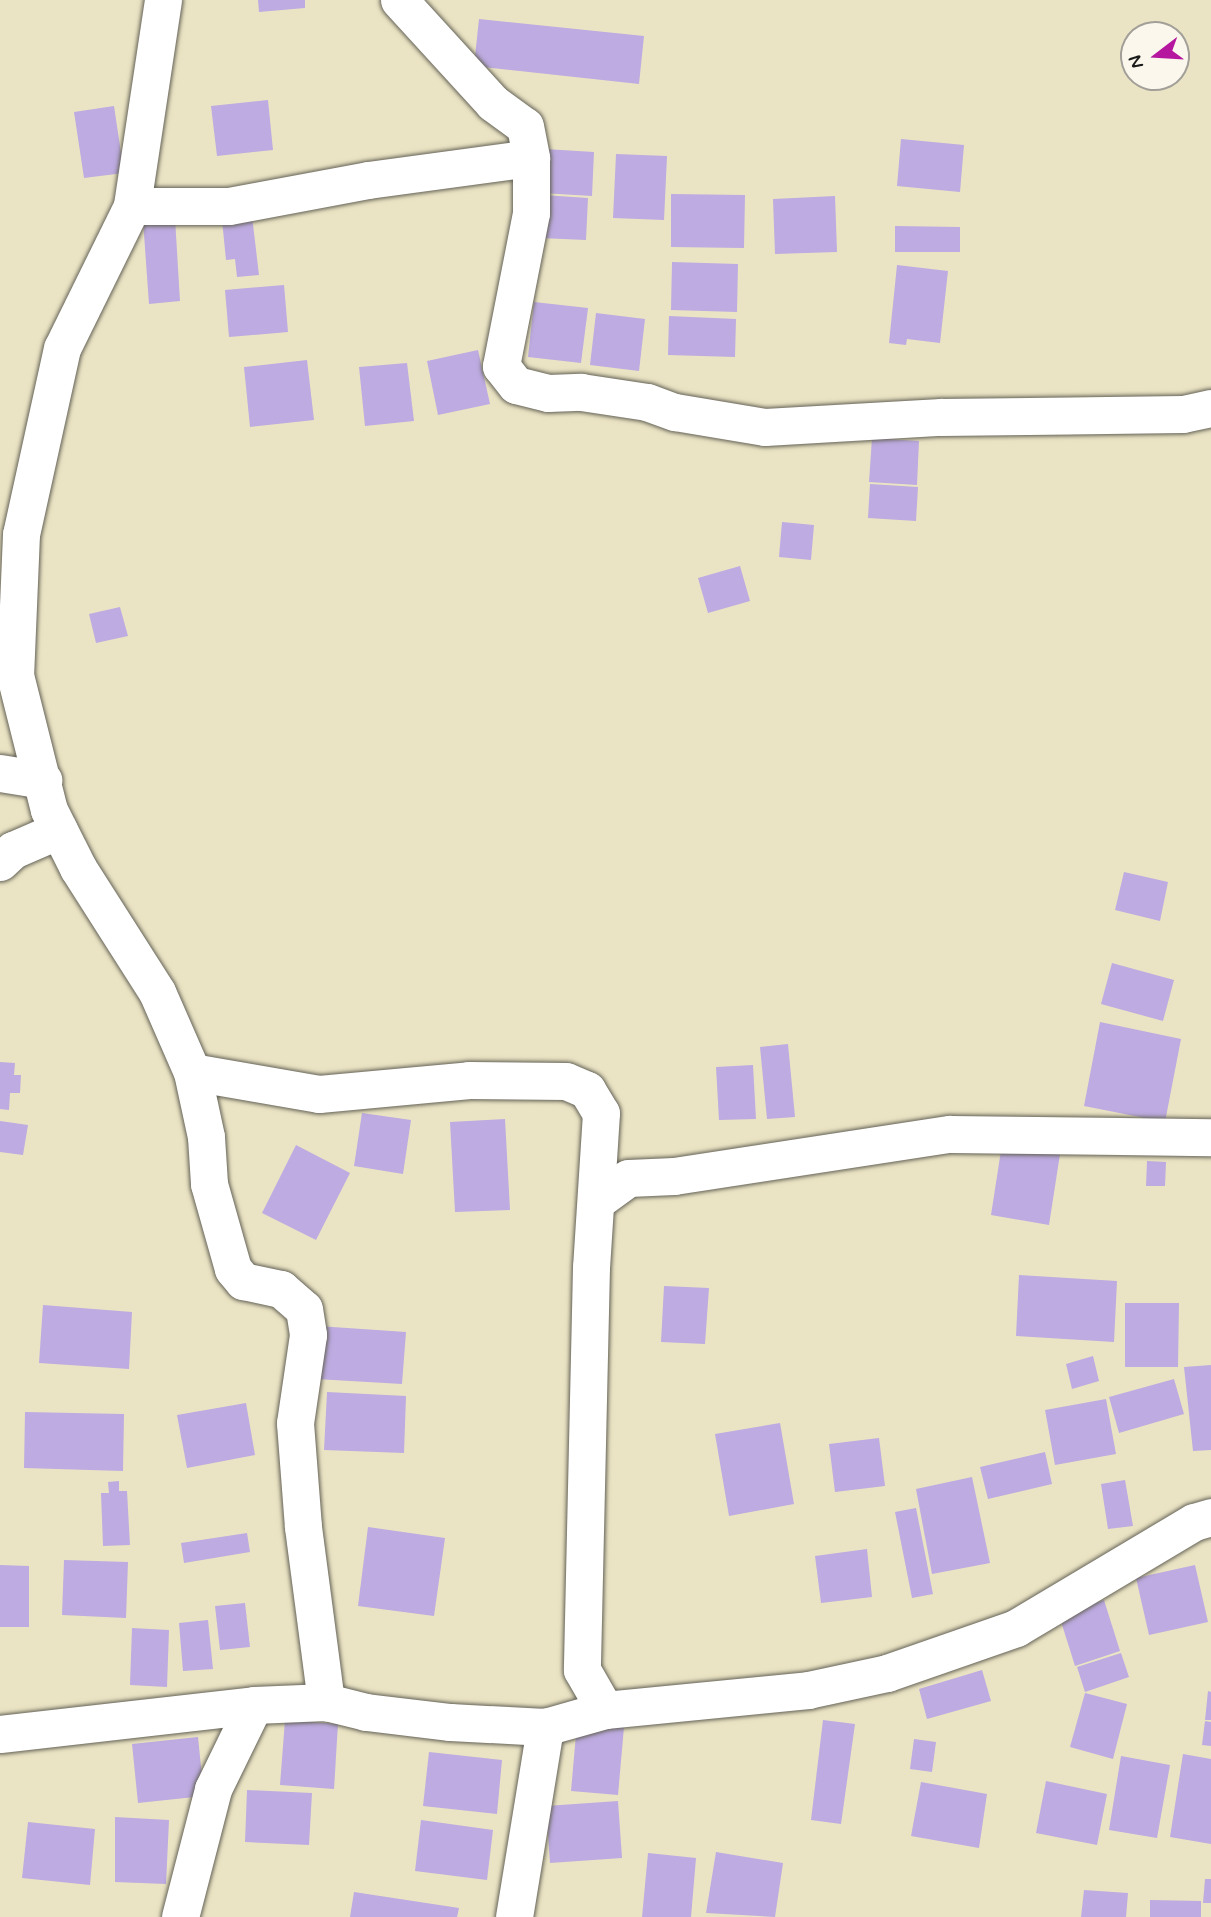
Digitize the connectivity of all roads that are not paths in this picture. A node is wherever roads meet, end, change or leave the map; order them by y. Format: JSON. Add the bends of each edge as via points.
{"nodes":[{"id":1,"x":163,"y":0,"type":"edge"},
{"id":2,"x":399,"y":0,"type":"edge"},
{"id":3,"x":531,"y":158,"type":"junction"},
{"id":4,"x":132,"y":206,"type":"junction"},
{"id":5,"x":1211,"y":408,"type":"edge"},
{"id":6,"x":10,"y":550,"type":"edge"},
{"id":7,"x":0,"y":773,"type":"edge"},
{"id":8,"x":43,"y":780,"type":"junction"},
{"id":9,"x":59,"y":830,"type":"junction"},
{"id":10,"x":0,"y":862,"type":"edge"},
{"id":11,"x":192,"y":1072,"type":"junction"},
{"id":12,"x":1211,"y":1137,"type":"edge"},
{"id":13,"x":600,"y":1152,"type":"junction"},
{"id":14,"x":628,"y":1178,"type":"junction"},
{"id":15,"x":598,"y":1200,"type":"junction"},
{"id":16,"x":1211,"y":1517,"type":"edge"},
{"id":17,"x":326,"y":1702,"type":"junction"},
{"id":18,"x":254,"y":1705,"type":"junction"},
{"id":19,"x":606,"y":1710,"type":"junction"},
{"id":20,"x":545,"y":1727,"type":"junction"},
{"id":21,"x":0,"y":1734,"type":"edge"},
{"id":22,"x":180,"y":1917,"type":"edge"},
{"id":23,"x":514,"y":1917,"type":"edge"}],
"edges":[{"from":1,"to":4,"type":"street"},
{"from":2,"to":3,"type":"street","via":[[493,103],[524,126]]},
{"from":3,"to":4,"type":"street","via":[[368,180],[229,206]]},
{"from":3,"to":5,"type":"street","via":[[531,213],[501,366],[516,385],[548,393],[581,392],[647,402],[675,412],[765,427],[941,417],[1183,414]]},
{"from":4,"to":6,"type":"street","via":[[62,348]]},
{"from":6,"to":8,"type":"street","via":[[15,675]]},
{"from":7,"to":8,"type":"street"},
{"from":8,"to":9,"type":"street"},
{"from":9,"to":10,"type":"street","via":[[13,850]]},
{"from":9,"to":11,"type":"street","via":[[116,932],[157,992]]},
{"from":11,"to":13,"type":"street","via":[[319,1094],[469,1080],[566,1082],[587,1090],[601,1113]]},
{"from":11,"to":17,"type":"street","via":[[206,1138],[209,1184],[233,1269],[243,1281],[281,1289],[304,1309],[307,1335],[295,1423],[303,1527]]},
{"from":12,"to":14,"type":"street","via":[[950,1134],[674,1177]]},
{"from":13,"to":14,"type":"street"},
{"from":13,"to":15,"type":"street"},
{"from":14,"to":15,"type":"street"},
{"from":15,"to":19,"type":"street","via":[[591,1267],[582,1670]]},
{"from":16,"to":19,"type":"street","via":[[1194,1522],[1016,1628],[972,1647],[808,1690]]},
{"from":17,"to":18,"type":"street"},
{"from":17,"to":20,"type":"street","via":[[366,1712],[450,1722]]},
{"from":18,"to":21,"type":"street"},
{"from":18,"to":22,"type":"street","via":[[212,1789]]},
{"from":19,"to":20,"type":"street"},
{"from":20,"to":23,"type":"street"}]}
